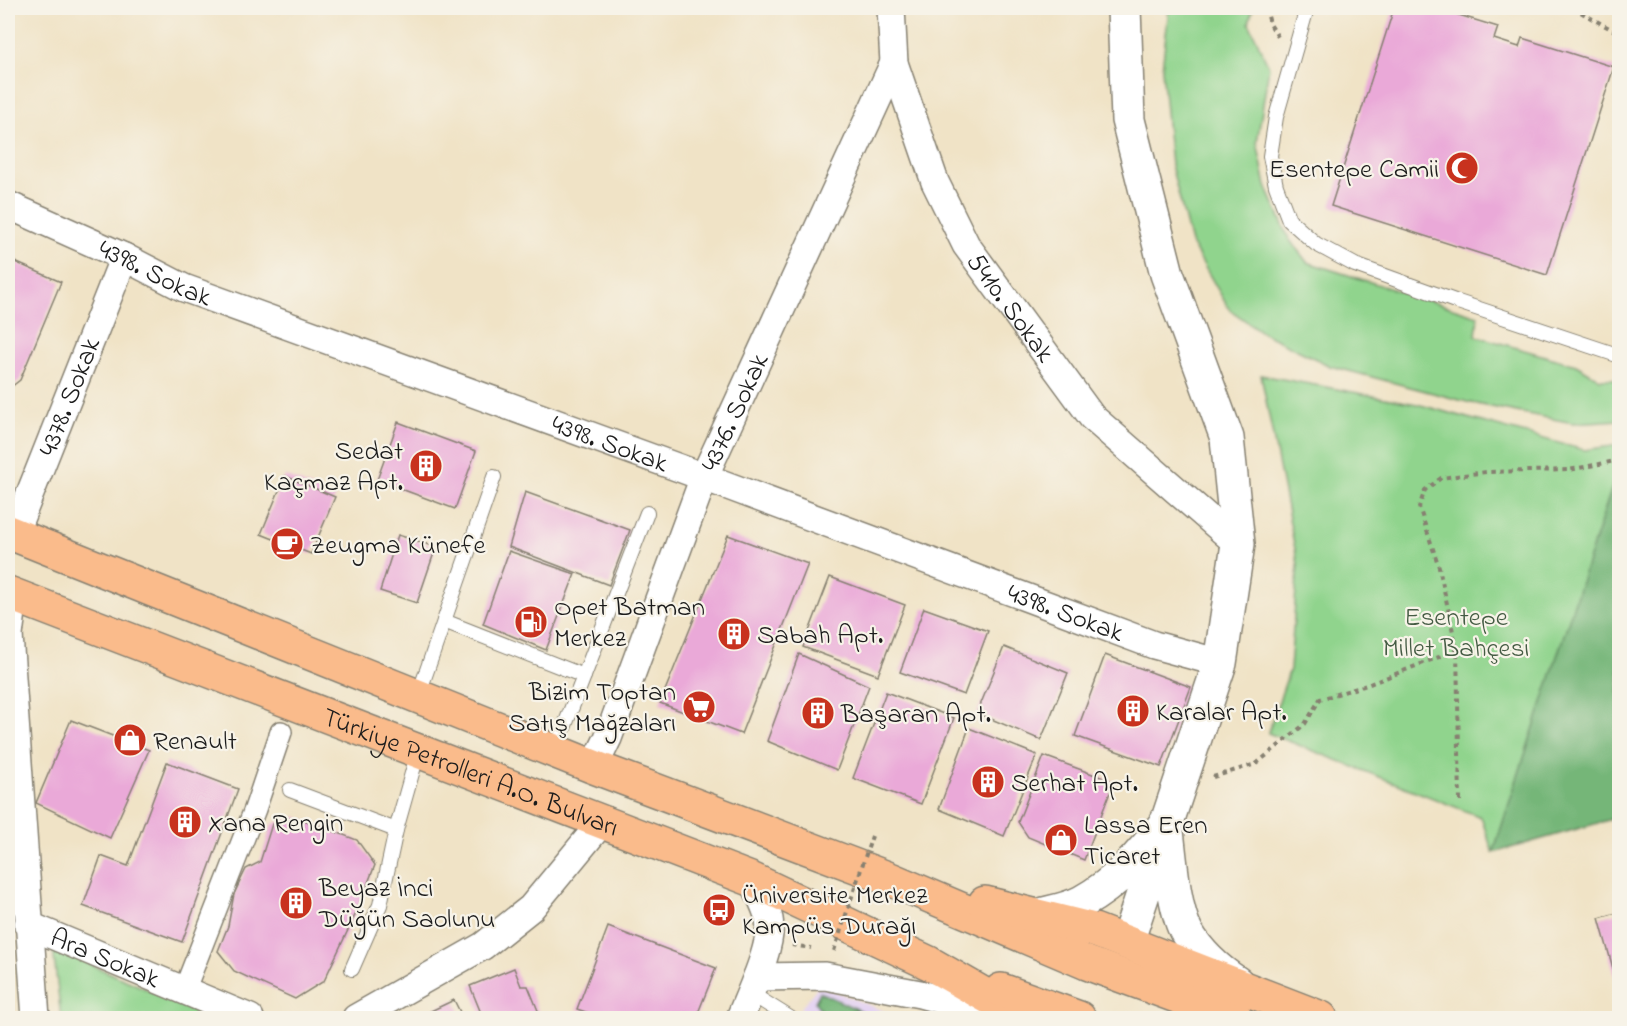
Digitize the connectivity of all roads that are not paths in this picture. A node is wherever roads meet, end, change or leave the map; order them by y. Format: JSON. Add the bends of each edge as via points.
{"nodes":[{"id":1,"x":891,"y":8,"type":"edge"},
{"id":2,"x":1124,"y":8,"type":"edge"},
{"id":3,"x":1307,"y":8,"type":"edge"},
{"id":4,"x":894,"y":63,"type":"junction"},
{"id":5,"x":8,"y":205,"type":"edge"},
{"id":6,"x":124,"y":257,"type":"junction"},
{"id":7,"x":1620,"y":356,"type":"edge"},
{"id":8,"x":494,"y":477,"type":"dead end"},
{"id":9,"x":704,"y":477,"type":"junction"},
{"id":10,"x":647,"y":513,"type":"dead end"},
{"id":11,"x":11,"y":533,"type":"edge"},
{"id":12,"x":1238,"y":544,"type":"junction"},
{"id":13,"x":11,"y":594,"type":"edge"},
{"id":14,"x":444,"y":621,"type":"junction"},
{"id":15,"x":1220,"y":663,"type":"junction"},
{"id":16,"x":584,"y":675,"type":"junction"},
{"id":17,"x":418,"y":696,"type":"junction"},
{"id":18,"x":281,"y":732,"type":"dead end"},
{"id":19,"x":555,"y":751,"type":"junction"},
{"id":20,"x":418,"y":752,"type":"junction"},
{"id":21,"x":594,"y":767,"type":"junction"},
{"id":22,"x":290,"y":790,"type":"dead end"},
{"id":23,"x":602,"y":822,"type":"junction"},
{"id":24,"x":1166,"y":823,"type":"junction"},
{"id":25,"x":396,"y":830,"type":"junction"},
{"id":26,"x":890,"y":879,"type":"junction"},
{"id":27,"x":753,"y":880,"type":"junction"},
{"id":28,"x":1037,"y":916,"type":"junction"},
{"id":29,"x":28,"y":925,"type":"junction"},
{"id":30,"x":1127,"y":942,"type":"junction"},
{"id":31,"x":929,"y":963,"type":"junction"},
{"id":32,"x":19,"y":965,"type":"edge"},
{"id":33,"x":352,"y":969,"type":"dead end"},
{"id":34,"x":754,"y":985,"type":"junction"},
{"id":35,"x":184,"y":991,"type":"junction"},
{"id":36,"x":1242,"y":1004,"type":"edge"},
{"id":37,"x":36,"y":1018,"type":"edge"},
{"id":38,"x":250,"y":1018,"type":"edge"},
{"id":39,"x":356,"y":1018,"type":"edge"},
{"id":40,"x":740,"y":1018,"type":"edge"},
{"id":41,"x":790,"y":1018,"type":"edge"},
{"id":42,"x":1008,"y":1018,"type":"edge"},
{"id":43,"x":1025,"y":1018,"type":"edge"},
{"id":44,"x":1079,"y":1018,"type":"edge"},
{"id":45,"x":1321,"y":1018,"type":"edge"}],
"edges":[{"from":1,"to":4,"type":"street","name":"5410. Sokak"},
{"from":2,"to":12,"type":"street","via":[[1128,120],[1167,274],[1227,438]]},
{"from":3,"to":7,"type":"lane","via":[[1276,117],[1270,156],[1289,220],[1316,244],[1355,265]]},
{"from":4,"to":9,"type":"street","name":"4376. Sokak"},
{"from":4,"to":12,"type":"street","name":"5410. Sokak","via":[[935,182],[966,245],[1092,417]]},
{"from":5,"to":6,"type":"street","name":"4398. Sokak"},
{"from":6,"to":9,"type":"street","name":"4398. Sokak","via":[[184,288]]},
{"from":6,"to":11,"type":"street","name":"4378. Sokak"},
{"from":8,"to":14,"type":"lane"},
{"from":9,"to":15,"type":"street","name":"4398. Sokak","via":[[1154,645]]},
{"from":9,"to":21,"type":"street","name":"4376. Sokak"},
{"from":10,"to":16,"type":"lane"},
{"from":11,"to":17,"type":"highway","name":"Türkiye Petrolleri A.O. Bulvarı"},
{"from":12,"to":15,"type":"street"},
{"from":13,"to":20,"type":"highway","name":"Türkiye Petrolleri A.O. Bulvarı"},
{"from":13,"to":29,"type":"street","via":[[9,635]]},
{"from":14,"to":16,"type":"lane"},
{"from":14,"to":17,"type":"lane"},
{"from":15,"to":24,"type":"street"},
{"from":16,"to":19,"type":"lane"},
{"from":17,"to":19,"type":"highway","name":"Türkiye Petrolleri A.O. Bulvarı"},
{"from":18,"to":35,"type":"street"},
{"from":19,"to":21,"type":"highway","name":"Türkiye Petrolleri A.O. Bulvarı"},
{"from":20,"to":23,"type":"highway","name":"Türkiye Petrolleri A.O. Bulvarı"},
{"from":20,"to":25,"type":"lane"},
{"from":21,"to":26,"type":"highway","name":"Türkiye Petrolleri A.O. Bulvarı"},
{"from":22,"to":25,"type":"lane"},
{"from":23,"to":27,"type":"highway","name":"Türkiye Petrolleri A.O. Bulvarı"},
{"from":23,"to":39,"type":"street","via":[[531,908],[483,946]]},
{"from":24,"to":28,"type":"street","via":[[1140,856],[1111,882],[1080,903]]},
{"from":24,"to":30,"type":"street"},
{"from":24,"to":36,"type":"street","via":[[1176,897],[1186,932],[1223,974]]},
{"from":25,"to":33,"type":"lane","via":[[380,905]]},
{"from":26,"to":28,"type":"highway","name":"Türkiye Petrolleri A.O. Bulvarı"},
{"from":26,"to":36,"type":"highway","name":"Türkiye Petrolleri A.O. Bulvarı","via":[[1086,963]]},
{"from":27,"to":31,"type":"highway","name":"Türkiye Petrolleri A.O. Bulvarı"},
{"from":27,"to":34,"type":"street","via":[[770,921],[768,942]]},
{"from":28,"to":30,"type":"highway","name":"Türkiye Petrolleri A.O. Bulvarı"},
{"from":29,"to":32,"type":"street"},
{"from":29,"to":35,"type":"street","name":"Ara Sokak"},
{"from":30,"to":36,"type":"highway","name":"Türkiye Petrolleri A.O. Bulvarı"},
{"from":31,"to":43,"type":"highway","name":"Türkiye Petrolleri A.O. Bulvarı"},
{"from":31,"to":44,"type":"highway","name":"Türkiye Petrolleri A.O. Bulvarı"},
{"from":32,"to":37,"type":"street"},
{"from":34,"to":40,"type":"street"},
{"from":34,"to":41,"type":"lane"},
{"from":34,"to":42,"type":"street","via":[[825,976],[920,994]]},
{"from":35,"to":38,"type":"street","name":"Ara Sokak"},
{"from":36,"to":45,"type":"highway","name":"Türkiye Petrolleri A.O. Bulvarı"}]}
